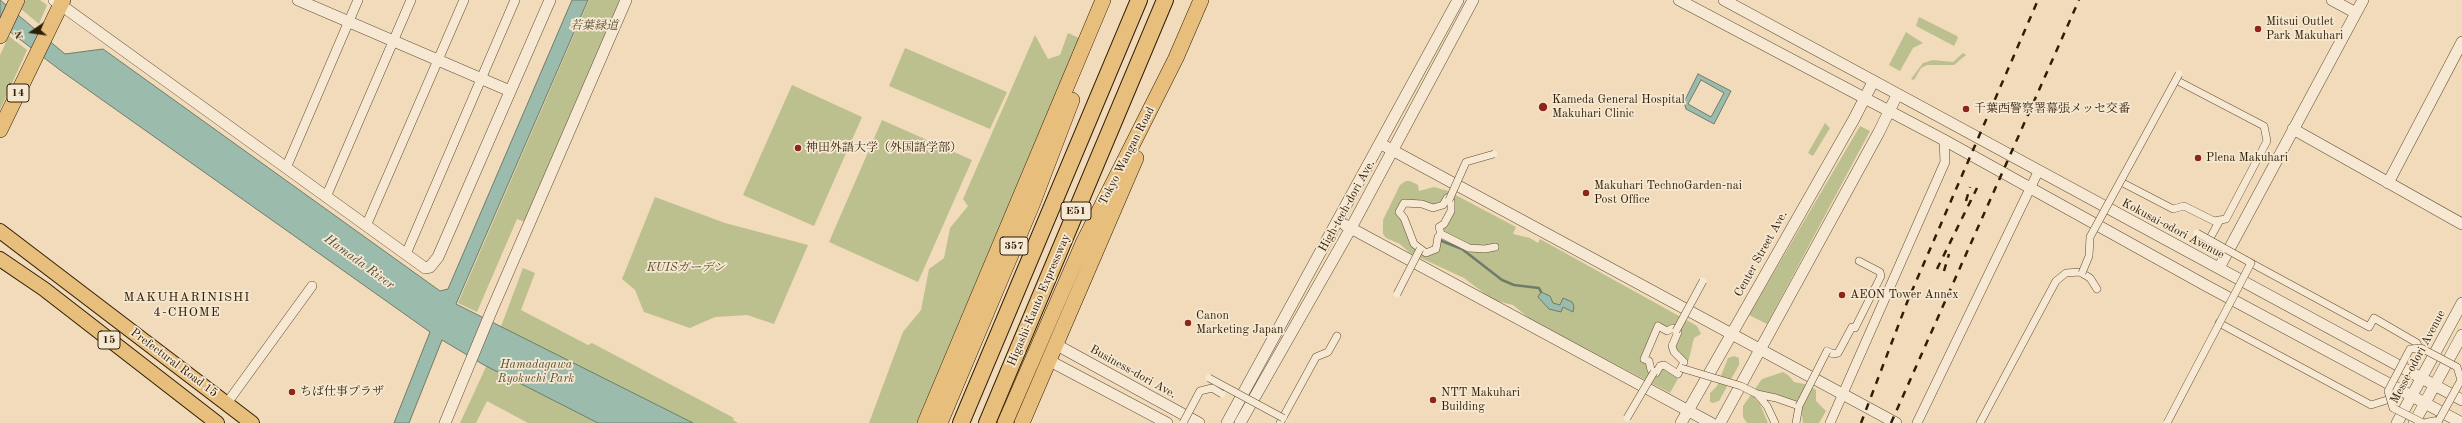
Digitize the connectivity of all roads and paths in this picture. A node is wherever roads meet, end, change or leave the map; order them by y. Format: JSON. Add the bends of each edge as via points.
{"nodes":[{"id":1,"x":17,"y":0,"type":"edge"},
{"id":2,"x":298,"y":0,"type":"edge"},
{"id":3,"x":358,"y":0,"type":"edge"},
{"id":4,"x":411,"y":0,"type":"edge"},
{"id":5,"x":464,"y":0,"type":"edge"},
{"id":6,"x":515,"y":0,"type":"edge"},
{"id":7,"x":550,"y":0,"type":"edge"},
{"id":8,"x":626,"y":0,"type":"edge"},
{"id":9,"x":1103,"y":0,"type":"edge"},
{"id":10,"x":1109,"y":0,"type":"edge"},
{"id":11,"x":1139,"y":0,"type":"edge"},
{"id":12,"x":1165,"y":0,"type":"edge"},
{"id":13,"x":1201,"y":0,"type":"edge"},
{"id":14,"x":1458,"y":0,"type":"edge"},
{"id":15,"x":1473,"y":0,"type":"edge"},
{"id":16,"x":1680,"y":0,"type":"edge"},
{"id":17,"x":1724,"y":0,"type":"edge"},
{"id":18,"x":2332,"y":0,"type":"edge"},
{"id":19,"x":2363,"y":0,"type":"edge"},
{"id":20,"x":59,"y":2,"type":"edge"},
{"id":21,"x":2356,"y":13,"type":"junction"},
{"id":22,"x":349,"y":22,"type":"junction"},
{"id":23,"x":1,"y":33,"type":"edge"},
{"id":24,"x":394,"y":41,"type":"junction"},
{"id":25,"x":2462,"y":42,"type":"edge"},
{"id":26,"x":438,"y":60,"type":"junction"},
{"id":27,"x":481,"y":79,"type":"junction"},
{"id":28,"x":1164,"y":82,"type":"junction"},
{"id":29,"x":1873,"y":82,"type":"junction"},
{"id":30,"x":510,"y":91,"type":"junction"},
{"id":31,"x":1897,"y":95,"type":"junction"},
{"id":32,"x":1864,"y":99,"type":"junction"},
{"id":33,"x":1889,"y":112,"type":"junction"},
{"id":34,"x":2293,"y":129,"type":"junction"},
{"id":35,"x":0,"y":130,"type":"edge"},
{"id":36,"x":1944,"y":140,"type":"junction"},
{"id":37,"x":1381,"y":144,"type":"junction"},
{"id":38,"x":1393,"y":151,"type":"junction"},
{"id":39,"x":1494,"y":154,"type":"dead end"},
{"id":40,"x":286,"y":168,"type":"junction"},
{"id":41,"x":2038,"y":172,"type":"junction"},
{"id":42,"x":2121,"y":182,"type":"junction"},
{"id":43,"x":2388,"y":183,"type":"junction"},
{"id":44,"x":2030,"y":188,"type":"junction"},
{"id":45,"x":326,"y":197,"type":"junction"},
{"id":46,"x":1449,"y":200,"type":"junction"},
{"id":47,"x":2220,"y":220,"type":"junction"},
{"id":48,"x":1338,"y":222,"type":"junction"},
{"id":49,"x":2462,"y":224,"type":"edge"},
{"id":50,"x":366,"y":226,"type":"junction"},
{"id":51,"x":1350,"y":228,"type":"junction"},
{"id":52,"x":0,"y":231,"type":"edge"},
{"id":53,"x":2197,"y":233,"type":"dead end"},
{"id":54,"x":1441,"y":234,"type":"junction"},
{"id":55,"x":2209,"y":240,"type":"junction"},
{"id":56,"x":1495,"y":247,"type":"dead end"},
{"id":57,"x":1420,"y":249,"type":"junction"},
{"id":58,"x":406,"y":254,"type":"junction"},
{"id":59,"x":0,"y":259,"type":"edge"},
{"id":60,"x":1860,"y":261,"type":"dead end"},
{"id":61,"x":2251,"y":263,"type":"junction"},
{"id":62,"x":2219,"y":268,"type":"junction"},
{"id":63,"x":2082,"y":273,"type":"junction"},
{"id":64,"x":1703,"y":281,"type":"dead end"},
{"id":65,"x":312,"y":286,"type":"dead end"},
{"id":66,"x":2097,"y":289,"type":"dead end"},
{"id":67,"x":1397,"y":294,"type":"dead end"},
{"id":68,"x":2462,"y":303,"type":"edge"},
{"id":69,"x":2218,"y":323,"type":"junction"},
{"id":70,"x":1676,"y":331,"type":"junction"},
{"id":71,"x":1731,"y":334,"type":"junction"},
{"id":72,"x":2462,"y":335,"type":"edge"},
{"id":73,"x":1337,"y":336,"type":"dead end"},
{"id":74,"x":1055,"y":344,"type":"junction"},
{"id":75,"x":2419,"y":348,"type":"junction"},
{"id":76,"x":1760,"y":350,"type":"junction"},
{"id":77,"x":1048,"y":360,"type":"junction"},
{"id":78,"x":2459,"y":367,"type":"edge"},
{"id":79,"x":1682,"y":368,"type":"junction"},
{"id":80,"x":1654,"y":372,"type":"junction"},
{"id":81,"x":2422,"y":378,"type":"junction"},
{"id":82,"x":1212,"y":382,"type":"junction"},
{"id":83,"x":2436,"y":385,"type":"junction"},
{"id":84,"x":1842,"y":393,"type":"junction"},
{"id":85,"x":1222,"y":394,"type":"dead end"},
{"id":86,"x":1757,"y":394,"type":"junction"},
{"id":87,"x":2412,"y":396,"type":"junction"},
{"id":88,"x":2390,"y":399,"type":"junction"},
{"id":89,"x":2462,"y":400,"type":"edge"},
{"id":90,"x":227,"y":403,"type":"junction"},
{"id":91,"x":2425,"y":403,"type":"junction"},
{"id":92,"x":1799,"y":406,"type":"junction"},
{"id":93,"x":1688,"y":411,"type":"junction"},
{"id":94,"x":1627,"y":418,"type":"dead end"},
{"id":95,"x":1282,"y":420,"type":"edge"},
{"id":96,"x":217,"y":423,"type":"edge"},
{"id":97,"x":252,"y":423,"type":"edge"},
{"id":98,"x":445,"y":423,"type":"edge"},
{"id":99,"x":925,"y":423,"type":"edge"},
{"id":100,"x":940,"y":423,"type":"edge"},
{"id":101,"x":961,"y":423,"type":"edge"},
{"id":102,"x":987,"y":423,"type":"edge"},
{"id":103,"x":1005,"y":423,"type":"edge"},
{"id":104,"x":1022,"y":423,"type":"edge"},
{"id":105,"x":1168,"y":423,"type":"edge"},
{"id":106,"x":1183,"y":423,"type":"edge"},
{"id":107,"x":1199,"y":423,"type":"edge"},
{"id":108,"x":1227,"y":423,"type":"edge"},
{"id":109,"x":1240,"y":423,"type":"edge"},
{"id":110,"x":1681,"y":423,"type":"edge"},
{"id":111,"x":1711,"y":423,"type":"edge"},
{"id":112,"x":1720,"y":423,"type":"edge"},
{"id":113,"x":1775,"y":423,"type":"edge"},
{"id":114,"x":1796,"y":423,"type":"edge"},
{"id":115,"x":1830,"y":423,"type":"edge"},
{"id":116,"x":1896,"y":423,"type":"edge"},
{"id":117,"x":1917,"y":423,"type":"edge"},
{"id":118,"x":1980,"y":423,"type":"edge"},
{"id":119,"x":2167,"y":423,"type":"edge"},
{"id":120,"x":2397,"y":423,"type":"edge"},
{"id":121,"x":2414,"y":423,"type":"edge"},
{"id":122,"x":2462,"y":423,"type":"edge"}],
"edges":[{"from":1,"to":23,"type":"highway"},
{"from":2,"to":22,"type":"street"},
{"from":3,"to":22,"type":"street"},
{"from":4,"to":24,"type":"street"},
{"from":5,"to":26,"type":"street"},
{"from":6,"to":27,"type":"street"},
{"from":7,"to":30,"type":"street"},
{"from":8,"to":98,"type":"street"},
{"from":9,"to":99,"type":"highway"},
{"from":10,"to":100,"type":"highway","number":"357","via":[[1032,205]]},
{"from":11,"to":101,"type":"highway","name":"Higashi-Kanto Expressway","number":"E51"},
{"from":12,"to":102,"type":"highway","name":"Higashi-Kanto Expressway","number":"E51"},
{"from":13,"to":28,"type":"highway","name":"Tokyo Wangan Road"},
{"from":14,"to":37,"type":"street","name":"High-tech-dori Ave."},
{"from":15,"to":38,"type":"street","name":"High-tech-dori Ave."},
{"from":16,"to":32,"type":"street"},
{"from":17,"to":29,"type":"street","name":"Kokusai-odori Avenue"},
{"from":18,"to":21,"type":"street"},
{"from":19,"to":21,"type":"street"},
{"from":20,"to":35,"type":"highway","number":"14","via":[[49,31]]},
{"from":20,"to":40,"type":"street"},
{"from":21,"to":34,"type":"street"},
{"from":22,"to":24,"type":"street"},
{"from":22,"to":40,"type":"street"},
{"from":24,"to":26,"type":"street"},
{"from":24,"to":45,"type":"street"},
{"from":25,"to":43,"type":"street"},
{"from":26,"to":27,"type":"street"},
{"from":26,"to":50,"type":"street"},
{"from":27,"to":30,"type":"street"},
{"from":27,"to":58,"type":"street"},
{"from":28,"to":74,"type":"highway","via":[[1154,118]]},
{"from":28,"to":103,"type":"highway","name":"Tokyo Wangan Road","via":[[1084,241]]},
{"from":29,"to":31,"type":"street","name":"Kokusai-odori Avenue"},
{"from":29,"to":32,"type":"street","name":"Center Street Ave."},
{"from":30,"to":58,"type":"street","via":[[438,257],[430,267],[425,268]]},
{"from":31,"to":33,"type":"street"},
{"from":31,"to":41,"type":"street","name":"Kokusai-odori Avenue"},
{"from":32,"to":33,"type":"street"},
{"from":32,"to":71,"type":"street","name":"Center Street Ave."},
{"from":33,"to":36,"type":"street"},
{"from":33,"to":76,"type":"street"},
{"from":34,"to":43,"type":"street"},
{"from":34,"to":62,"type":"street"},
{"from":36,"to":44,"type":"street"},
{"from":36,"to":84,"type":"street","via":[[1945,162]]},
{"from":37,"to":38,"type":"street"},
{"from":37,"to":48,"type":"street","name":"High-tech-dori Ave."},
{"from":38,"to":51,"type":"street","name":"High-tech-dori Ave."},
{"from":38,"to":71,"type":"street"},
{"from":39,"to":46,"type":"street","bridge":true,"via":[[1466,162]]},
{"from":40,"to":45,"type":"street"},
{"from":41,"to":44,"type":"street"},
{"from":41,"to":62,"type":"street","name":"Kokusai-odori Avenue"},
{"from":42,"to":47,"type":"street","via":[[2173,209],[2184,206],[2214,221]]},
{"from":42,"to":47,"type":"street","bridge":true,"via":[[2177,77],[2264,126],[2267,141],[2226,219]]},
{"from":42,"to":63,"type":"street","bridge":true,"via":[[2090,237],[2089,256]]},
{"from":43,"to":49,"type":"street"},
{"from":44,"to":87,"type":"street"},
{"from":44,"to":117,"type":"street"},
{"from":45,"to":50,"type":"street"},
{"from":46,"to":54,"type":"street","via":[[1451,211],[1444,224],[1439,227]]},
{"from":46,"to":57,"type":"street","via":[[1447,198],[1443,205],[1433,208],[1422,204],[1404,203],[1399,212],[1414,244]]},
{"from":47,"to":55,"type":"street"},
{"from":48,"to":51,"type":"street"},
{"from":48,"to":108,"type":"street","name":"High-tech-dori Ave."},
{"from":50,"to":58,"type":"street"},
{"from":51,"to":93,"type":"street"},
{"from":51,"to":109,"type":"street","name":"High-tech-dori Ave."},
{"from":52,"to":90,"type":"main road","name":"Prefectural Road 15","number":"15"},
{"from":53,"to":55,"type":"street","bridge":true},
{"from":54,"to":56,"type":"street","via":[[1468,248],[1485,250]]},
{"from":54,"to":57,"type":"street","via":[[1436,250],[1426,253]]},
{"from":55,"to":61,"type":"street","bridge":true},
{"from":57,"to":67,"type":"street","bridge":true},
{"from":59,"to":96,"type":"main road","name":"Prefectural Road 15","number":"15","via":[[44,289]]},
{"from":60,"to":92,"type":"street","bridge":true,"via":[[1880,272],[1881,276],[1838,353],[1827,351]]},
{"from":61,"to":69,"type":"street","bridge":true},
{"from":61,"to":75,"type":"street","via":[[2369,327],[2374,318],[2417,343]]},
{"from":62,"to":81,"type":"street","name":"Kokusai-odori Avenue"},
{"from":63,"to":66,"type":"street","via":[[2090,278]]},
{"from":63,"to":118,"type":"street","via":[[2066,273],[2056,281]]},
{"from":64,"to":70,"type":"street","bridge":true},
{"from":65,"to":90,"type":"street"},
{"from":68,"to":81,"type":"street","name":"Messe-odori Avenue"},
{"from":69,"to":88,"type":"street","via":[[2371,406]]},
{"from":69,"to":119,"type":"street","bridge":true},
{"from":70,"to":79,"type":"street","via":[[1678,332],[1672,348],[1684,362]]},
{"from":70,"to":80,"type":"street","via":[[1673,328],[1667,331],[1658,326],[1644,359],[1649,361]]},
{"from":71,"to":76,"type":"street"},
{"from":71,"to":93,"type":"street","name":"Center Street Ave."},
{"from":72,"to":83,"type":"street"},
{"from":73,"to":95,"type":"street","via":[[1328,352],[1316,357]]},
{"from":74,"to":77,"type":"highway"},
{"from":74,"to":107,"type":"street","name":"Business-dori Ave."},
{"from":75,"to":78,"type":"street","bridge":true},
{"from":75,"to":88,"type":"street","bridge":true,"via":[[2410,349],[2407,353],[2388,391]]},
{"from":76,"to":84,"type":"street"},
{"from":76,"to":112,"type":"street"},
{"from":77,"to":104,"type":"highway"},
{"from":77,"to":105,"type":"street"},
{"from":78,"to":88,"type":"street","bridge":true,"via":[[2461,380],[2439,420],[2423,423],[2393,408]]},
{"from":79,"to":80,"type":"street","via":[[1678,374],[1664,365]]},
{"from":79,"to":86,"type":"street","bridge":true},
{"from":80,"to":94,"type":"street","bridge":true},
{"from":81,"to":83,"type":"street","name":"Kokusai-odori Avenue"},
{"from":81,"to":87,"type":"street","name":"Messe-odori Avenue"},
{"from":82,"to":85,"type":"street","bridge":true},
{"from":82,"to":95,"type":"street","bridge":true},
{"from":82,"to":106,"type":"street","bridge":true,"via":[[1200,391]]},
{"from":83,"to":89,"type":"street","name":"Kokusai-odori Avenue"},
{"from":83,"to":91,"type":"street"},
{"from":84,"to":115,"type":"street"},
{"from":84,"to":116,"type":"street"},
{"from":86,"to":92,"type":"street"},
{"from":86,"to":113,"type":"street","via":[[1767,406]]},
{"from":87,"to":91,"type":"street"},
{"from":87,"to":120,"type":"street","name":"Messe-odori Avenue"},
{"from":90,"to":97,"type":"main road","name":"Prefectural Road 15","number":"15"},
{"from":91,"to":121,"type":"street"},
{"from":91,"to":122,"type":"street"},
{"from":92,"to":114,"type":"street"},
{"from":93,"to":110,"type":"street","name":"Center Street Ave."},
{"from":93,"to":111,"type":"street"}]}
